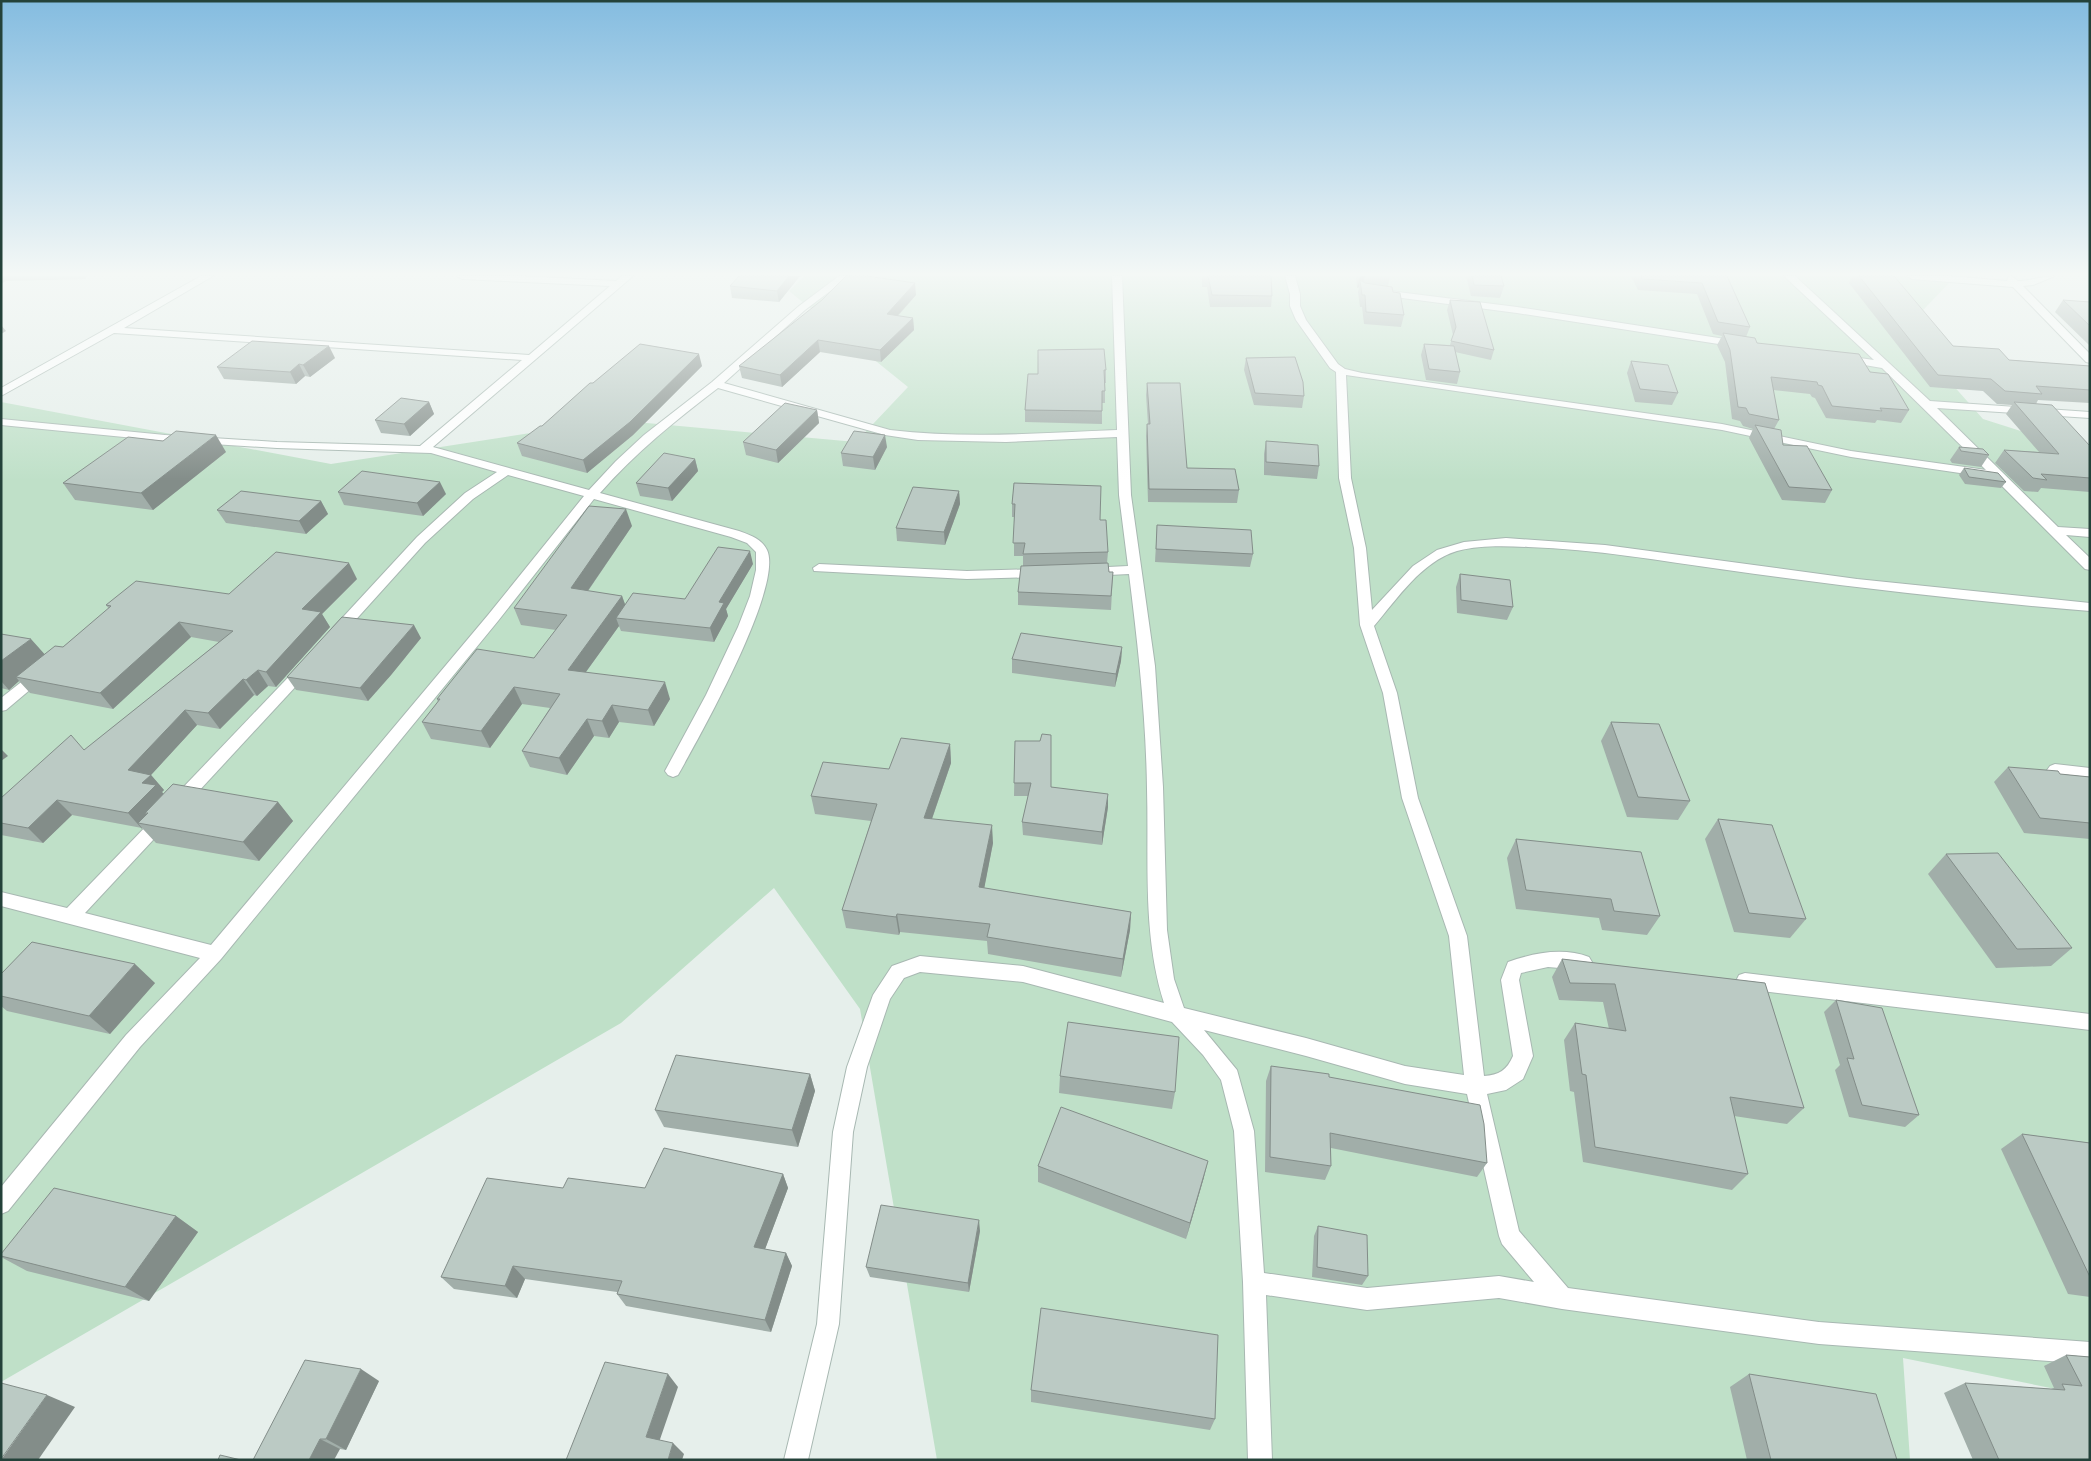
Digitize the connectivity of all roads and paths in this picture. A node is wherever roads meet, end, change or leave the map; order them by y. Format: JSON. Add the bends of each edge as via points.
{"nodes":[{"id":1,"x":89,"y":344,"type":"edge"},
{"id":2,"x":326,"y":344,"type":"edge"},
{"id":3,"x":548,"y":344,"type":"edge"},
{"id":4,"x":761,"y":344,"type":"edge"},
{"id":5,"x":1120,"y":344,"type":"edge"},
{"id":6,"x":1318,"y":344,"type":"edge"},
{"id":7,"x":1738,"y":344,"type":"edge"},
{"id":8,"x":1863,"y":344,"type":"edge"},
{"id":9,"x":2075,"y":344,"type":"edge"},
{"id":10,"x":1750,"y":346,"type":"edge"},
{"id":11,"x":532,"y":358,"type":"junction"},
{"id":12,"x":1837,"y":358,"type":"edge"},
{"id":13,"x":2090,"y":360,"type":"edge"},
{"id":14,"x":1885,"y":365,"type":"junction"},
{"id":15,"x":1341,"y":371,"type":"junction"},
{"id":16,"x":716,"y":384,"type":"junction"},
{"id":17,"x":1,"y":393,"type":"edge"},
{"id":18,"x":1927,"y":404,"type":"junction"},
{"id":19,"x":2090,"y":415,"type":"edge"},
{"id":20,"x":1,"y":422,"type":"edge"},
{"id":21,"x":1123,"y":433,"type":"junction"},
{"id":22,"x":423,"y":449,"type":"junction"},
{"id":23,"x":507,"y":470,"type":"junction"},
{"id":24,"x":2000,"y":475,"type":"junction"},
{"id":25,"x":592,"y":495,"type":"junction"},
{"id":26,"x":2057,"y":531,"type":"junction"},
{"id":27,"x":2090,"y":533,"type":"edge"},
{"id":28,"x":2090,"y":566,"type":"edge"},
{"id":29,"x":819,"y":568,"type":"dead end"},
{"id":30,"x":1135,"y":570,"type":"junction"},
{"id":31,"x":1076,"y":572,"type":"edge"},
{"id":32,"x":1056,"y":573,"type":"edge"},
{"id":33,"x":2090,"y":607,"type":"edge"},
{"id":34,"x":1367,"y":625,"type":"junction"},
{"id":35,"x":330,"y":640,"type":"edge"},
{"id":36,"x":317,"y":654,"type":"edge"},
{"id":37,"x":48,"y":668,"type":"edge"},
{"id":38,"x":1,"y":706,"type":"edge"},
{"id":39,"x":2055,"y":770,"type":"edge"},
{"id":40,"x":673,"y":771,"type":"dead end"},
{"id":41,"x":2090,"y":774,"type":"edge"},
{"id":42,"x":1,"y":899,"type":"edge"},
{"id":43,"x":71,"y":916,"type":"junction"},
{"id":44,"x":215,"y":954,"type":"junction"},
{"id":45,"x":1600,"y":964,"type":"edge"},
{"id":46,"x":1727,"y":979,"type":"edge"},
{"id":47,"x":1176,"y":1013,"type":"junction"},
{"id":48,"x":2090,"y":1022,"type":"edge"},
{"id":49,"x":1475,"y":1086,"type":"junction"},
{"id":50,"x":1,"y":1204,"type":"edge"},
{"id":51,"x":1254,"y":1282,"type":"junction"},
{"id":52,"x":1562,"y":1298,"type":"junction"},
{"id":53,"x":2090,"y":1353,"type":"edge"},
{"id":54,"x":796,"y":1460,"type":"edge"},
{"id":55,"x":1260,"y":1460,"type":"edge"}],
"edges":[{"from":1,"to":17,"type":"street"},
{"from":2,"to":11,"type":"street"},
{"from":3,"to":11,"type":"street"},
{"from":4,"to":16,"type":"street"},
{"from":5,"to":21,"type":"street"},
{"from":6,"to":15,"type":"street"},
{"from":7,"to":10,"type":"street"},
{"from":8,"to":14,"type":"street"},
{"from":9,"to":13,"type":"street"},
{"from":11,"to":22,"type":"street"},
{"from":12,"to":14,"type":"street"},
{"from":14,"to":18,"type":"street"},
{"from":15,"to":24,"type":"street","via":[[1722,427],[1850,454]]},
{"from":15,"to":34,"type":"street","via":[[1345,478],[1360,548]]},
{"from":16,"to":21,"type":"street","via":[[889,433],[914,437]]},
{"from":16,"to":25,"type":"street","via":[[648,437]]},
{"from":18,"to":19,"type":"street"},
{"from":18,"to":24,"type":"street"},
{"from":20,"to":22,"type":"street","via":[[164,438]]},
{"from":21,"to":30,"type":"street","via":[[1125,496]]},
{"from":22,"to":23,"type":"street"},
{"from":23,"to":25,"type":"street"},
{"from":23,"to":35,"type":"street","via":[[469,496],[421,540]]},
{"from":24,"to":26,"type":"street"},
{"from":25,"to":40,"type":"street","via":[[735,534],[757,543],[763,553],[765,566],[759,591],[729,663]]},
{"from":25,"to":44,"type":"street"},
{"from":26,"to":27,"type":"street"},
{"from":26,"to":28,"type":"street"},
{"from":29,"to":32,"type":"street","via":[[967,575]]},
{"from":30,"to":31,"type":"street"},
{"from":30,"to":47,"type":"street","via":[[1148,666],[1158,930],[1165,979]]},
{"from":33,"to":34,"type":"street","via":[[1868,585],[1623,550],[1493,541],[1452,548],[1424,563]]},
{"from":34,"to":49,"type":"street","via":[[1390,693],[1410,798],[1458,936]]},
{"from":36,"to":43,"type":"street"},
{"from":37,"to":38,"type":"street"},
{"from":39,"to":41,"type":"street"},
{"from":42,"to":43,"type":"street"},
{"from":43,"to":44,"type":"street"},
{"from":44,"to":50,"type":"street","via":[[133,1041]]},
{"from":45,"to":49,"type":"street","via":[[1561,959],[1531,960],[1514,968],[1510,980],[1523,1056],[1516,1073],[1499,1084]]},
{"from":46,"to":48,"type":"street"},
{"from":47,"to":49,"type":"street","via":[[1405,1075]]},
{"from":47,"to":51,"type":"street","via":[[1230,1076],[1244,1131]]},
{"from":47,"to":54,"type":"street","via":[[1023,974],[920,964],[898,972],[882,995],[857,1068],[843,1132],[828,1324]]},
{"from":49,"to":52,"type":"street","via":[[1510,1236]]},
{"from":51,"to":52,"type":"street","via":[[1367,1299],[1499,1287]]},
{"from":51,"to":55,"type":"street"},
{"from":52,"to":53,"type":"street","via":[[1818,1333]]}]}
